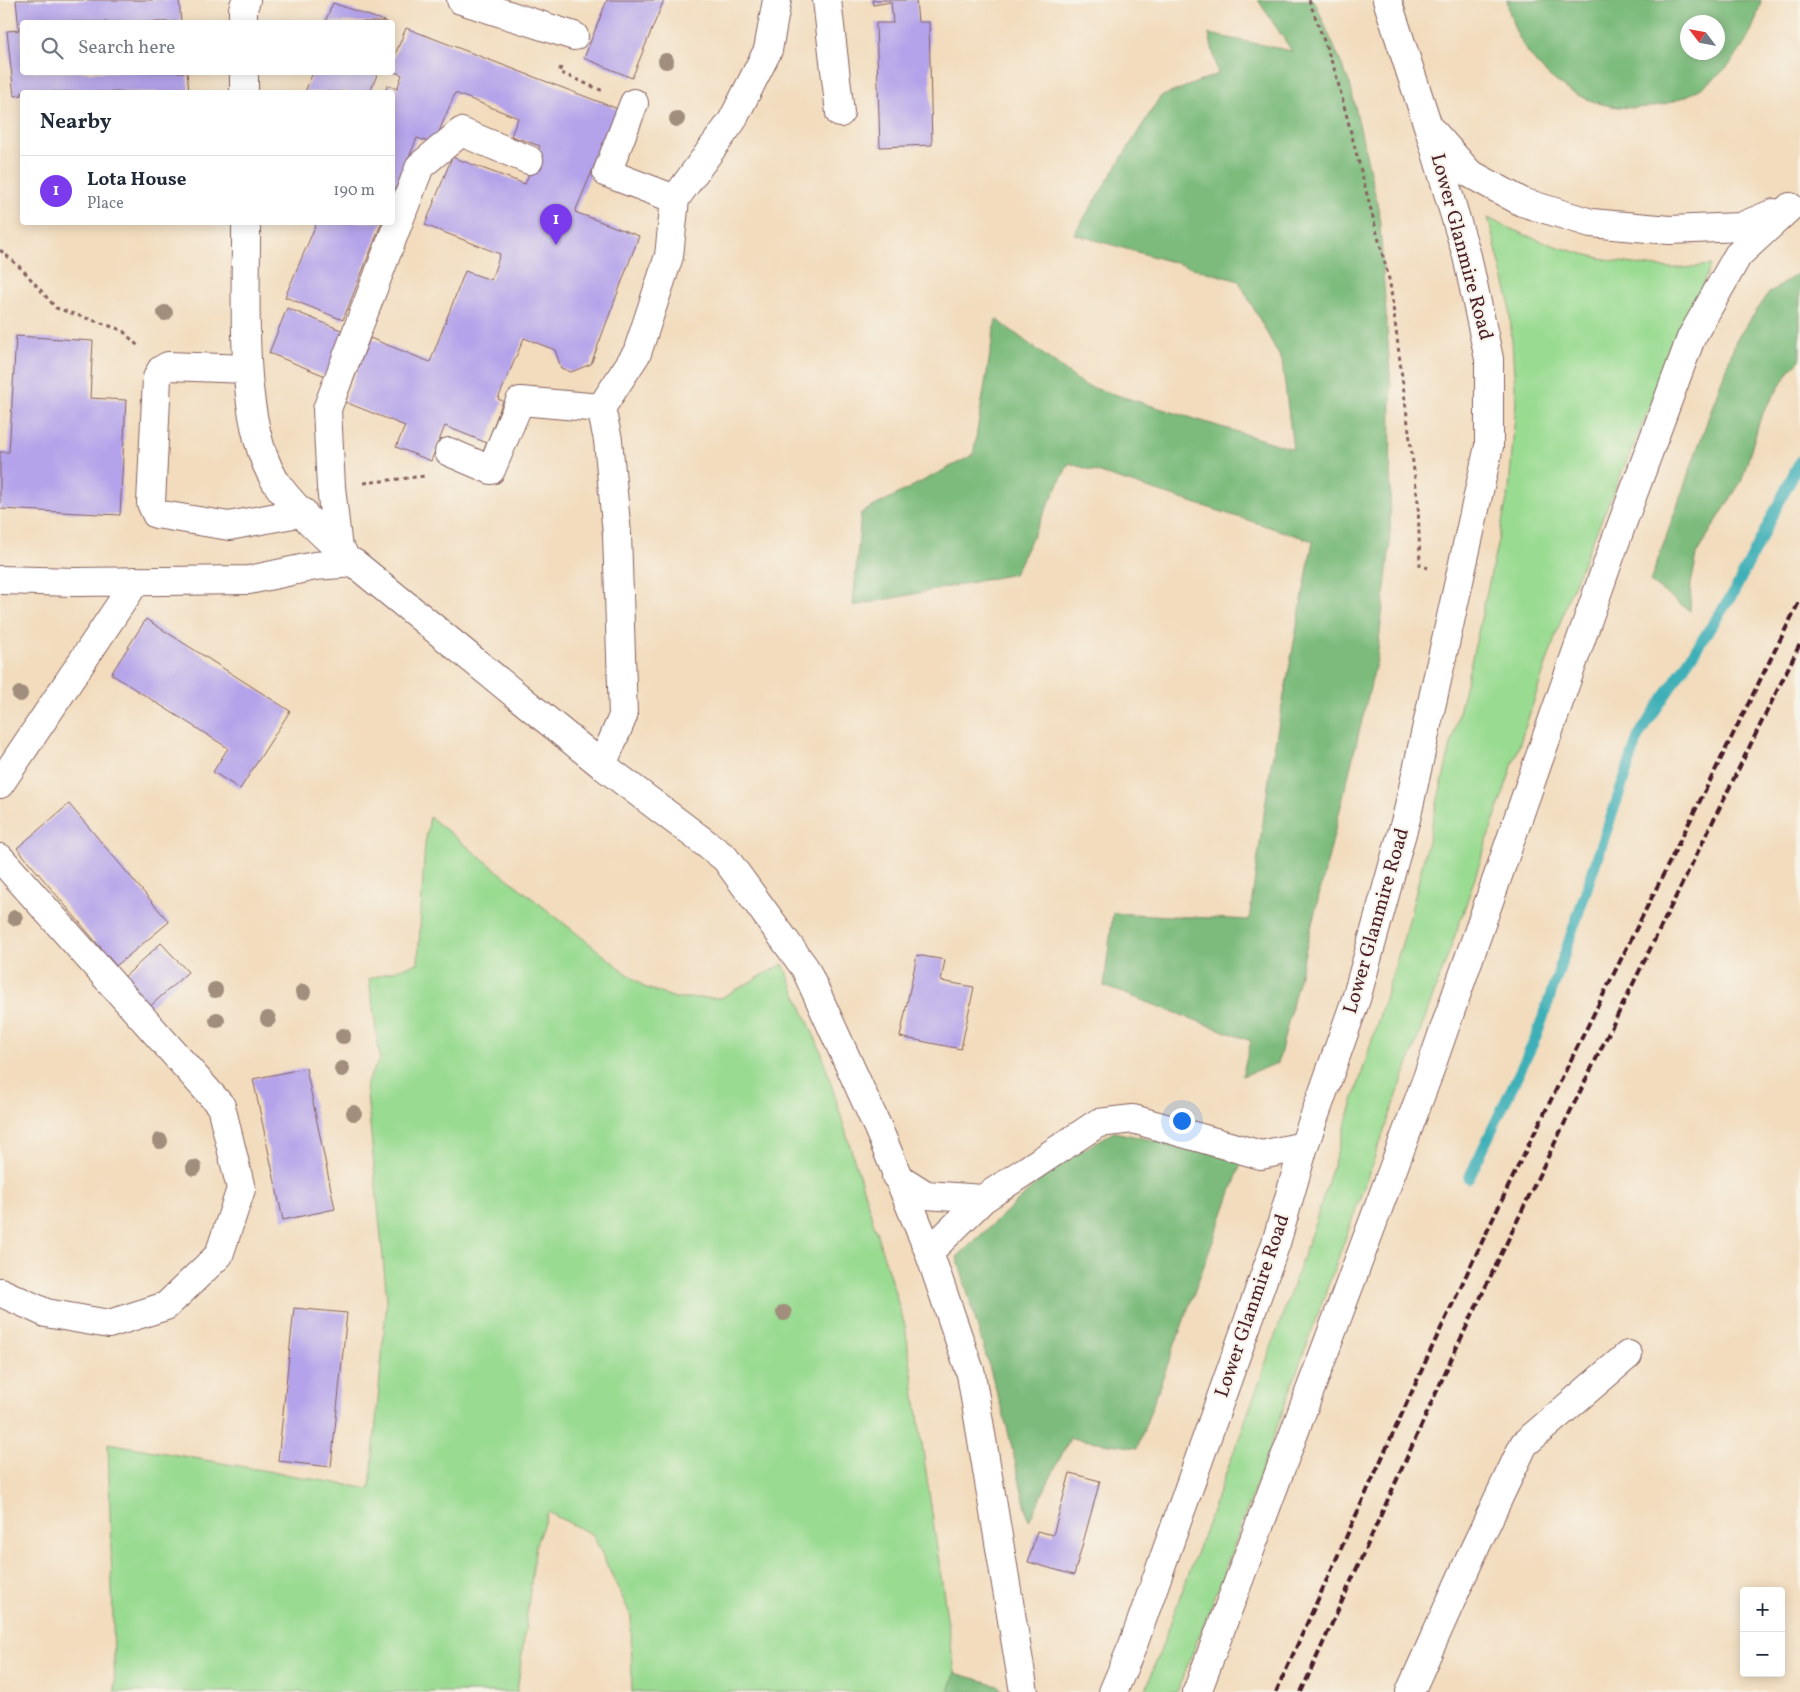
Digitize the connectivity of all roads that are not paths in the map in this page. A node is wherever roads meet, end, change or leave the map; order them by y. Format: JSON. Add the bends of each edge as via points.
{"nodes":[{"id":1,"x":246,"y":0,"type":"edge"},
{"id":2,"x":461,"y":0,"type":"edge"},
{"id":3,"x":777,"y":0,"type":"edge"},
{"id":4,"x":827,"y":0,"type":"edge"},
{"id":5,"x":1387,"y":0,"type":"edge"},
{"id":6,"x":243,"y":20,"type":"edge"},
{"id":7,"x":574,"y":36,"type":"road end"},
{"id":8,"x":244,"y":75,"type":"edge"},
{"id":9,"x":244,"y":90,"type":"edge"},
{"id":10,"x":634,"y":103,"type":"road end"},
{"id":11,"x":840,"y":113,"type":"dead end"},
{"id":12,"x":1428,"y":126,"type":"junction"},
{"id":13,"x":529,"y":160,"type":"dead end"},
{"id":14,"x":675,"y":200,"type":"junction"},
{"id":15,"x":1795,"y":204,"type":"edge"},
{"id":16,"x":246,"y":225,"type":"edge"},
{"id":17,"x":247,"y":368,"type":"junction"},
{"id":18,"x":601,"y":408,"type":"junction"},
{"id":19,"x":449,"y":452,"type":"road end"},
{"id":20,"x":303,"y":512,"type":"junction"},
{"id":21,"x":346,"y":556,"type":"junction"},
{"id":22,"x":0,"y":580,"type":"edge"},
{"id":23,"x":136,"y":580,"type":"junction"},
{"id":24,"x":602,"y":765,"type":"junction"},
{"id":25,"x":0,"y":784,"type":"edge"},
{"id":26,"x":0,"y":858,"type":"edge"},
{"id":27,"x":1304,"y":1146,"type":"junction"},
{"id":28,"x":896,"y":1176,"type":"junction"},
{"id":29,"x":983,"y":1199,"type":"junction"},
{"id":30,"x":929,"y":1252,"type":"junction"},
{"id":31,"x":0,"y":1292,"type":"edge"},
{"id":32,"x":1628,"y":1355,"type":"dead end"},
{"id":33,"x":1024,"y":1692,"type":"edge"},
{"id":34,"x":1113,"y":1692,"type":"edge"},
{"id":35,"x":1197,"y":1692,"type":"edge"},
{"id":36,"x":1410,"y":1692,"type":"edge"}],
"edges":[{"from":1,"to":6,"type":"main road"},
{"from":2,"to":7,"type":"main road"},
{"from":3,"to":14,"type":"main road","via":[[768,50],[732,121]]},
{"from":4,"to":11,"type":"main road"},
{"from":5,"to":12,"type":"main road","name":"Lower Glanmire Road"},
{"from":8,"to":9,"type":"main road"},
{"from":10,"to":14,"type":"main road","via":[[607,173]]},
{"from":12,"to":15,"type":"main road","via":[[1469,173],[1522,202],[1591,223],[1670,230],[1740,227]]},
{"from":12,"to":27,"type":"main road","name":"Lower Glanmire Road","via":[[1467,256],[1489,359],[1489,446],[1407,815],[1356,999]]},
{"from":13,"to":21,"type":"main road","via":[[461,132],[420,166],[327,409],[331,487]]},
{"from":14,"to":18,"type":"main road","via":[[668,256],[637,353]]},
{"from":15,"to":35,"type":"main road","via":[[1738,255],[1691,338],[1610,556],[1424,1087]]},
{"from":16,"to":17,"type":"main road"},
{"from":17,"to":20,"type":"main road","via":[[257,434],[266,463],[279,487]]},
{"from":17,"to":20,"type":"main road","via":[[168,366],[161,370],[157,378],[151,503],[156,514],[229,526]]},
{"from":18,"to":19,"type":"main road","via":[[520,401],[491,470]]},
{"from":18,"to":24,"type":"main road","via":[[608,440],[617,534],[623,716]]},
{"from":20,"to":21,"type":"main road"},
{"from":21,"to":23,"type":"main road","via":[[249,580]]},
{"from":21,"to":24,"type":"main road"},
{"from":22,"to":23,"type":"main road"},
{"from":23,"to":25,"type":"main road"},
{"from":24,"to":28,"type":"main road","via":[[725,858],[805,968],[878,1128]]},
{"from":26,"to":31,"type":"main road","via":[[220,1106],[242,1189],[219,1255],[166,1306],[109,1324],[46,1313]]},
{"from":27,"to":29,"type":"main road","via":[[1261,1155],[1133,1119],[1098,1123]]},
{"from":27,"to":34,"type":"main road","name":"Lower Glanmire Road","via":[[1266,1270],[1137,1636]]},
{"from":28,"to":29,"type":"main road","via":[[926,1195]]},
{"from":28,"to":30,"type":"main road"},
{"from":29,"to":30,"type":"main road"},
{"from":30,"to":33,"type":"main road","via":[[971,1374]]},
{"from":32,"to":36,"type":"main road","via":[[1524,1444]]}]}
